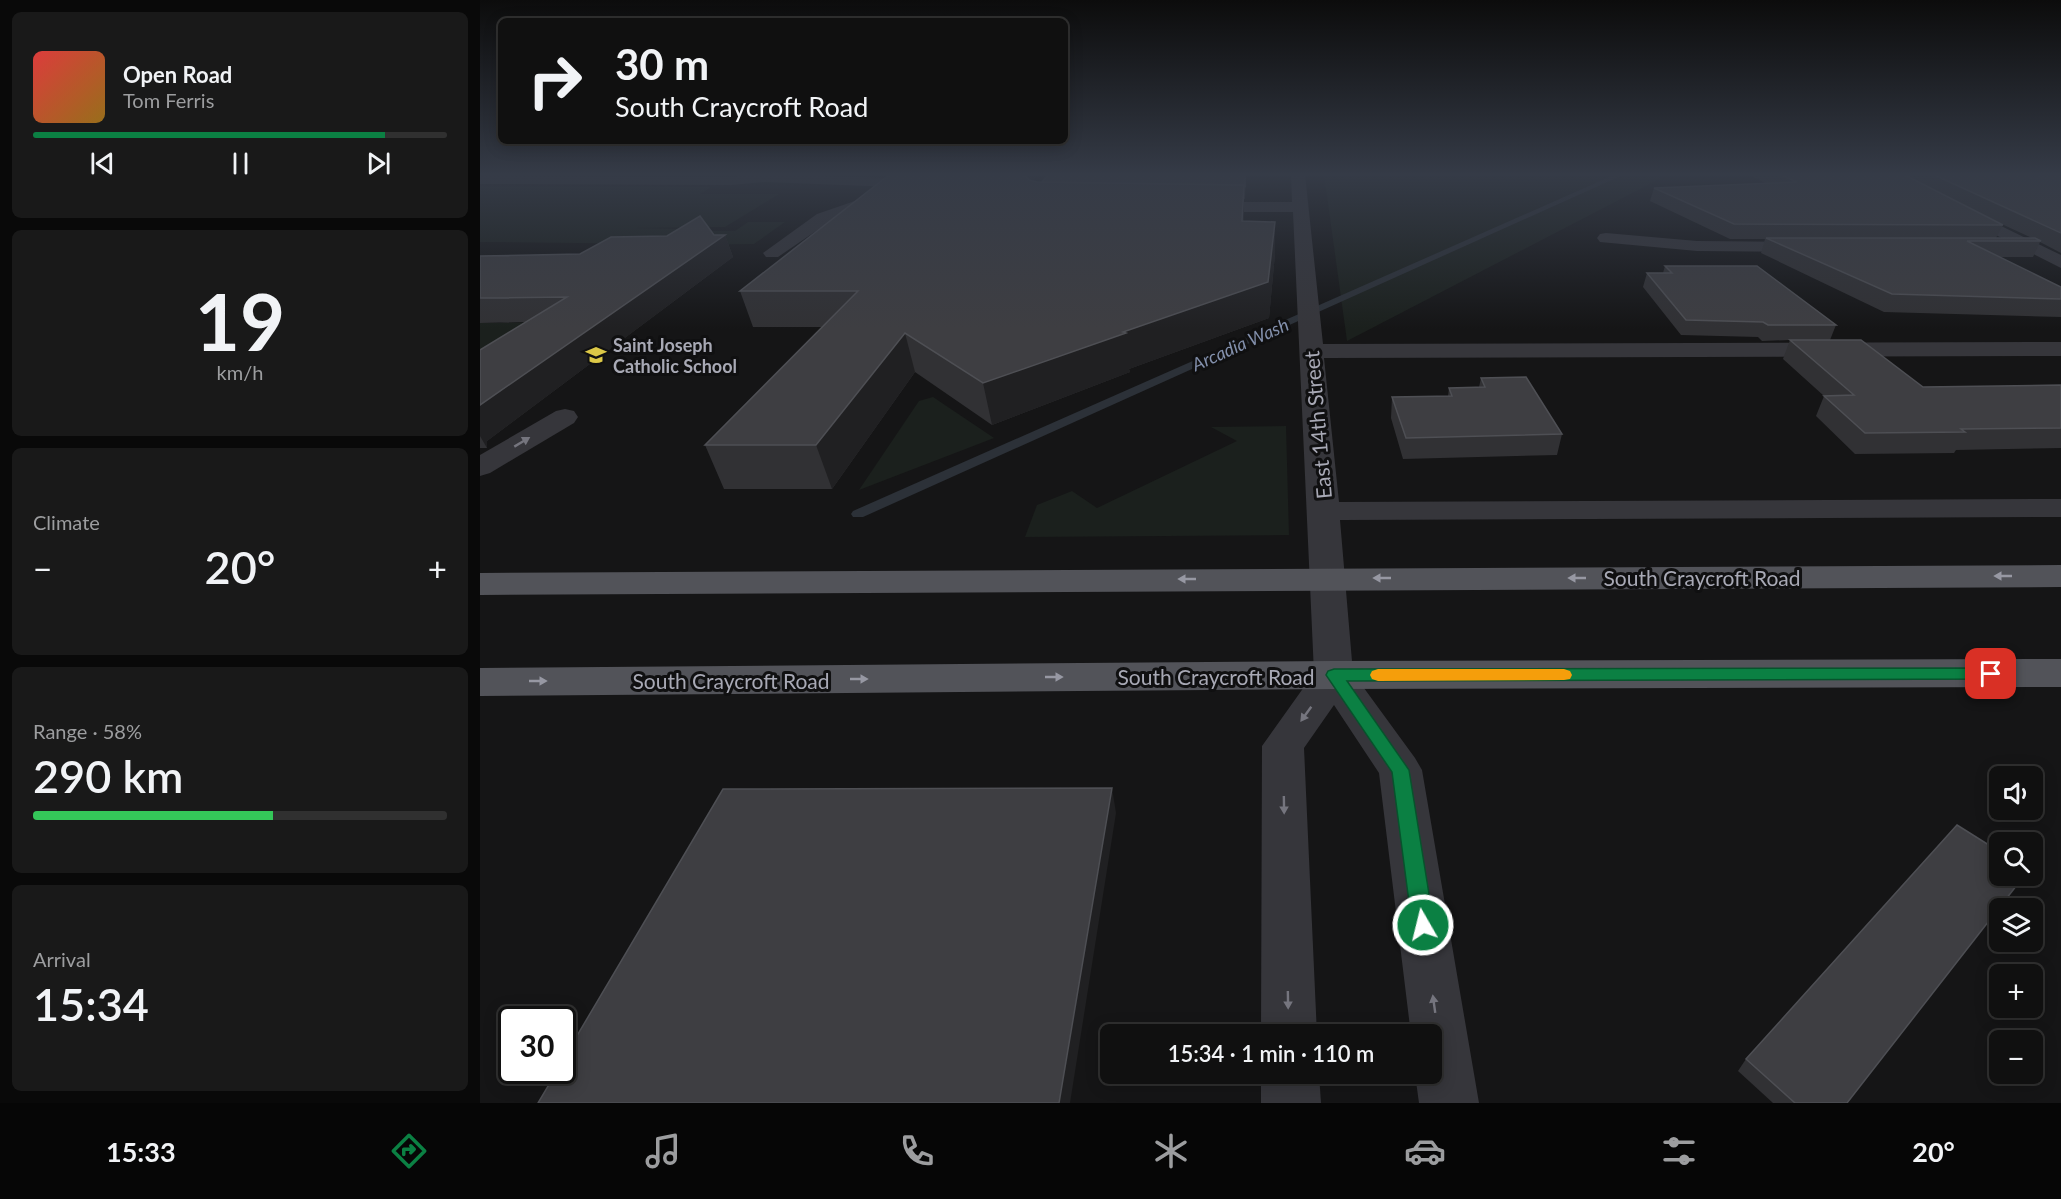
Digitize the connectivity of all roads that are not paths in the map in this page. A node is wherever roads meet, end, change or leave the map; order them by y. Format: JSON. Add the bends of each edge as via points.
{"nodes":[{"id":1,"x":812,"y":225,"type":"edge"},
{"id":2,"x":1301,"y":225,"type":"edge"},
{"id":3,"x":1986,"y":225,"type":"edge"},
{"id":4,"x":1606,"y":238,"type":"dead end"},
{"id":5,"x":1828,"y":247,"type":"edge"},
{"id":6,"x":1995,"y":247,"type":"edge"},
{"id":7,"x":2030,"y":247,"type":"junction"},
{"id":8,"x":772,"y":253,"type":"dead end"},
{"id":9,"x":2061,"y":262,"type":"edge"},
{"id":10,"x":2061,"y":349,"type":"edge"},
{"id":11,"x":1311,"y":351,"type":"junction"},
{"id":12,"x":565,"y":417,"type":"dead end"},
{"id":13,"x":480,"y":467,"type":"edge"},
{"id":14,"x":2061,"y":508,"type":"edge"},
{"id":15,"x":1324,"y":511,"type":"junction"},
{"id":16,"x":2061,"y":576,"type":"edge"},
{"id":17,"x":1327,"y":578,"type":"junction"},
{"id":18,"x":480,"y":584,"type":"edge"},
{"id":19,"x":2061,"y":673,"type":"edge"},
{"id":20,"x":1334,"y":675,"type":"junction"},
{"id":21,"x":480,"y":682,"type":"edge"},
{"id":22,"x":1289,"y":1024,"type":"edge"},
{"id":23,"x":1290,"y":1084,"type":"edge"},
{"id":24,"x":1291,"y":1103,"type":"edge"},
{"id":25,"x":1449,"y":1103,"type":"edge"}],
"edges":[{"from":1,"to":8,"type":"street"},
{"from":2,"to":11,"type":"street","name":"East 14th Street"},
{"from":3,"to":7,"type":"street"},
{"from":4,"to":5,"type":"street","via":[[1697,246]]},
{"from":6,"to":7,"type":"street"},
{"from":7,"to":9,"type":"street"},
{"from":10,"to":11,"type":"street"},
{"from":11,"to":15,"type":"street","name":"East 14th Street"},
{"from":13,"to":12,"type":"street","one_way":true},
{"from":14,"to":15,"type":"street"},
{"from":15,"to":17,"type":"street","name":"East 14th Street"},
{"from":16,"to":17,"type":"main road","name":"South Craycroft Road","one_way":true},
{"from":17,"to":18,"type":"main road","name":"South Craycroft Road","one_way":true},
{"from":17,"to":20,"type":"street","name":"East 14th Street"},
{"from":19,"to":20,"type":"main road","name":"South Craycroft Road"},
{"from":21,"to":20,"type":"main road","name":"South Craycroft Road","one_way":true},
{"from":20,"to":22,"type":"street","one_way":true,"via":[[1283,746]]},
{"from":25,"to":20,"type":"street","one_way":true,"via":[[1400,770]]},
{"from":23,"to":24,"type":"street"}]}
